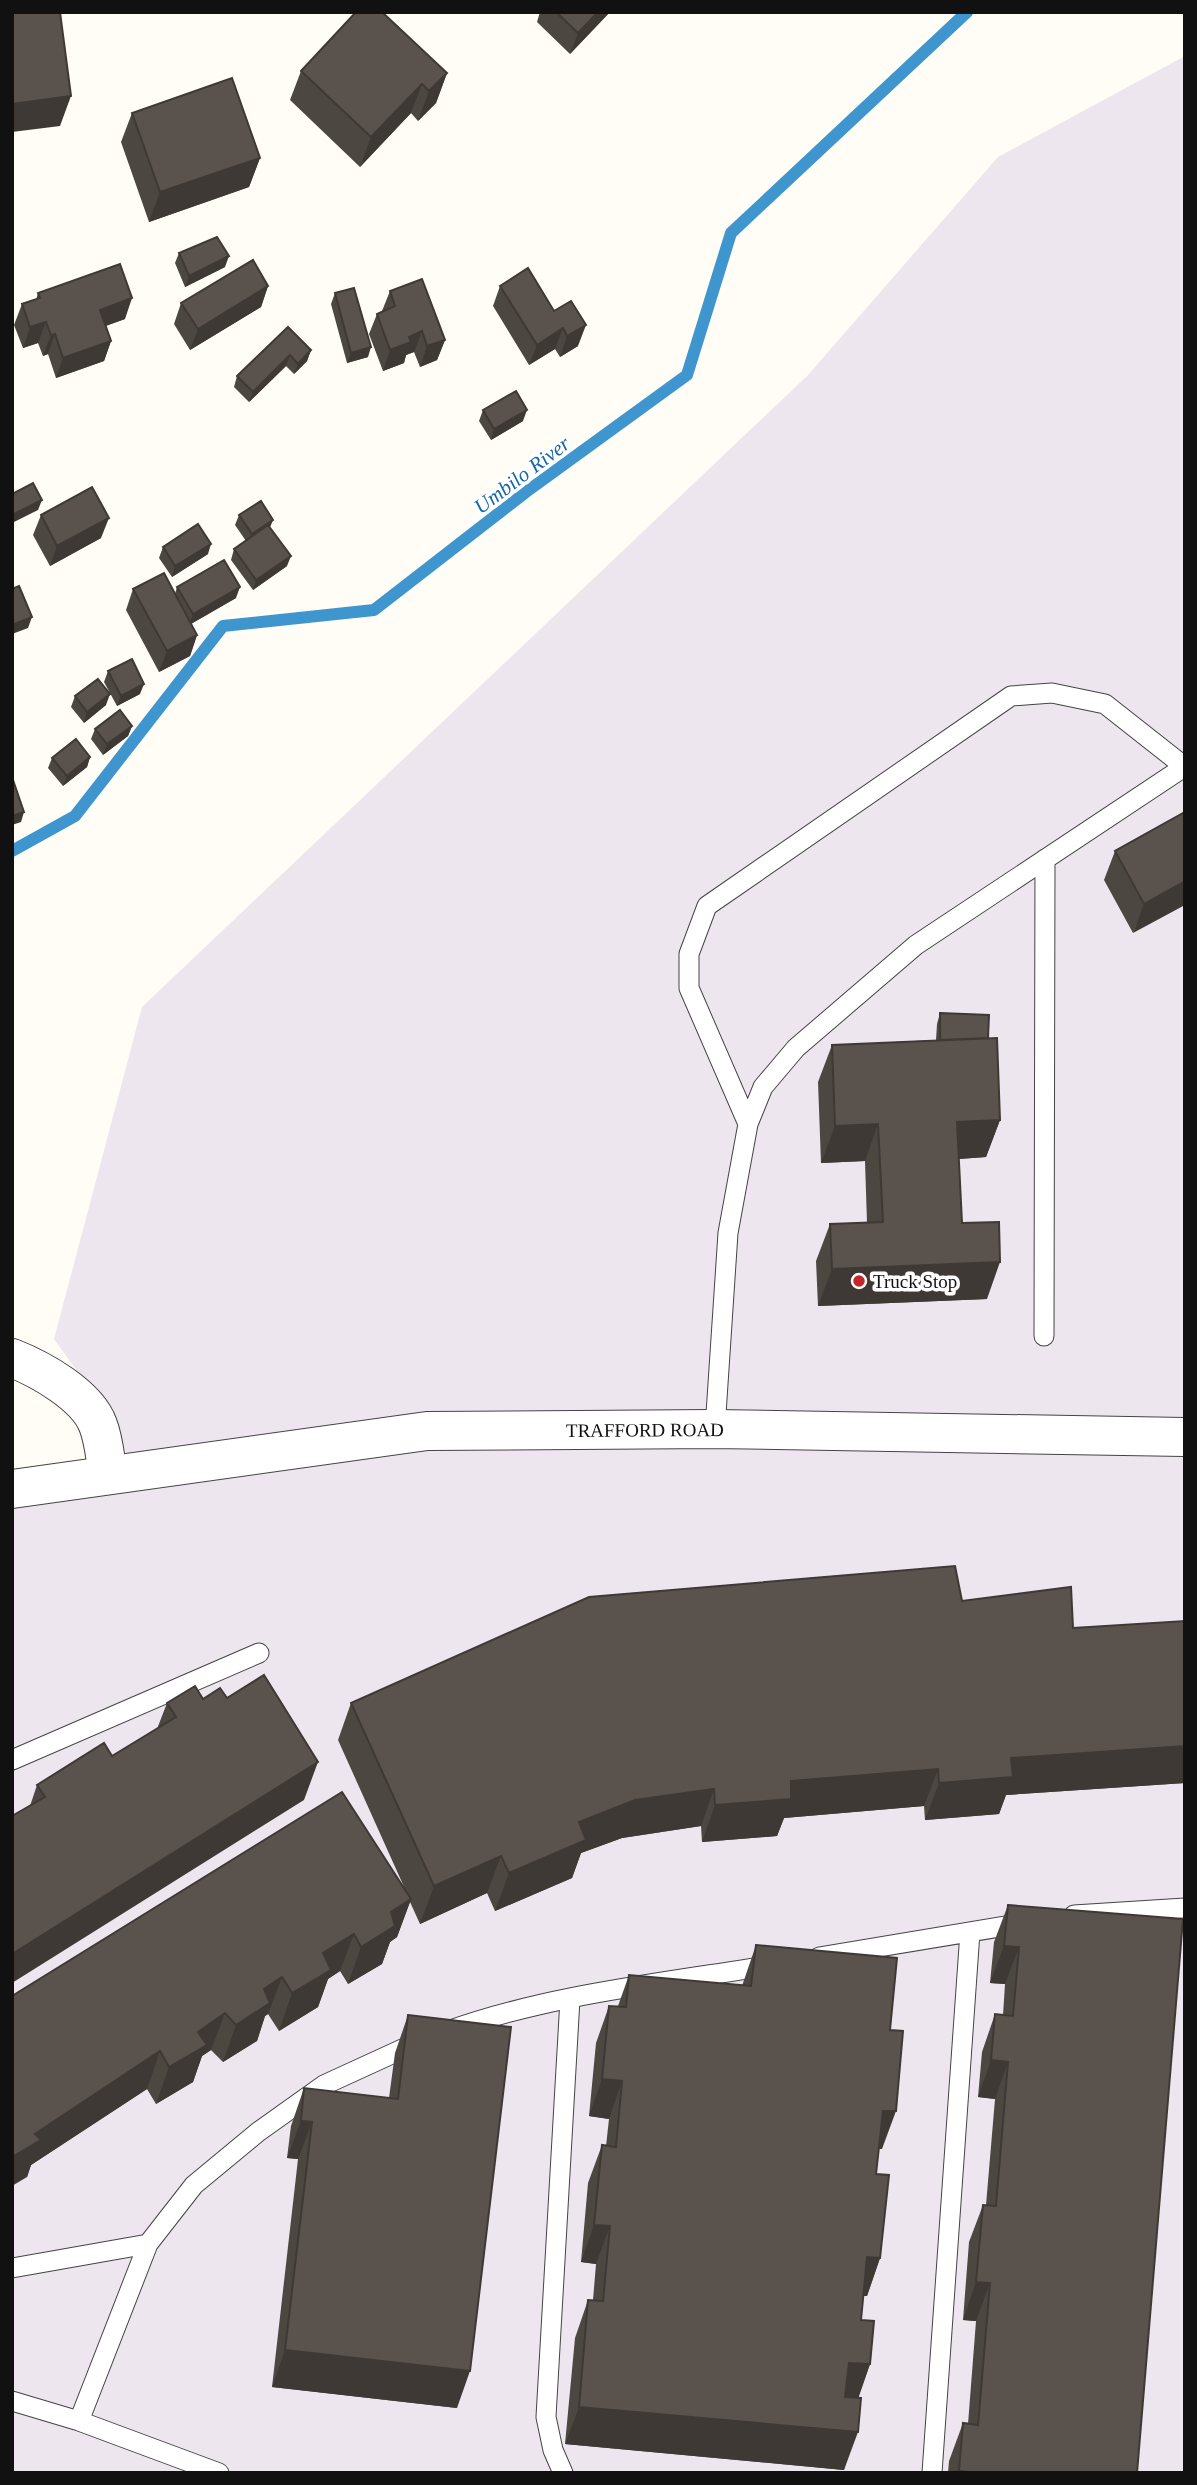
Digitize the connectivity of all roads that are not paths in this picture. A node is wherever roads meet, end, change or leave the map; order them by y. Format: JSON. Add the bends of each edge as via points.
{"nodes":[{"id":1,"x":1185,"y":767,"type":"edge"},
{"id":2,"x":1045,"y":859,"type":"junction"},
{"id":3,"x":748,"y":1125,"type":"junction"},
{"id":4,"x":1044,"y":1336,"type":"dead end"},
{"id":5,"x":12,"y":1358,"type":"edge"},
{"id":6,"x":715,"y":1429,"type":"junction"},
{"id":7,"x":1185,"y":1437,"type":"edge"},
{"id":8,"x":108,"y":1474,"type":"junction"},
{"id":9,"x":12,"y":1489,"type":"edge"},
{"id":10,"x":259,"y":1653,"type":"dead end"},
{"id":11,"x":12,"y":1760,"type":"edge"},
{"id":12,"x":1185,"y":1908,"type":"edge"},
{"id":13,"x":970,"y":1932,"type":"junction"},
{"id":14,"x":570,"y":1999,"type":"junction"},
{"id":15,"x":148,"y":2244,"type":"junction"},
{"id":16,"x":12,"y":2268,"type":"edge"},
{"id":17,"x":12,"y":2402,"type":"edge"},
{"id":18,"x":79,"y":2421,"type":"junction"},
{"id":19,"x":219,"y":2473,"type":"edge"},
{"id":20,"x":563,"y":2473,"type":"edge"},
{"id":21,"x":932,"y":2473,"type":"edge"}],
"edges":[{"from":1,"to":2,"type":"lane"},
{"from":1,"to":3,"type":"lane","via":[[1105,704],[1052,693],[1011,696],[707,906],[688,954],[689,988]]},
{"from":2,"to":3,"type":"lane","via":[[916,945],[796,1048],[764,1087]]},
{"from":2,"to":4,"type":"lane"},
{"from":3,"to":6,"type":"lane","via":[[728,1233]]},
{"from":5,"to":8,"type":"street","via":[[41,1369],[90,1409],[99,1425]]},
{"from":6,"to":7,"type":"street","name":"TRAFFORD ROAD"},
{"from":6,"to":8,"type":"street","name":"TRAFFORD ROAD","via":[[426,1431]]},
{"from":8,"to":9,"type":"street","name":"TRAFFORD ROAD"},
{"from":10,"to":11,"type":"lane"},
{"from":12,"to":13,"type":"lane","via":[[1088,1913]]},
{"from":13,"to":14,"type":"lane"},
{"from":13,"to":21,"type":"lane"},
{"from":14,"to":15,"type":"lane","via":[[478,2020],[426,2038],[324,2085],[194,2185]]},
{"from":14,"to":20,"type":"lane","via":[[546,2417]]},
{"from":15,"to":16,"type":"lane"},
{"from":15,"to":18,"type":"lane"},
{"from":17,"to":18,"type":"lane"},
{"from":18,"to":19,"type":"lane"}]}
